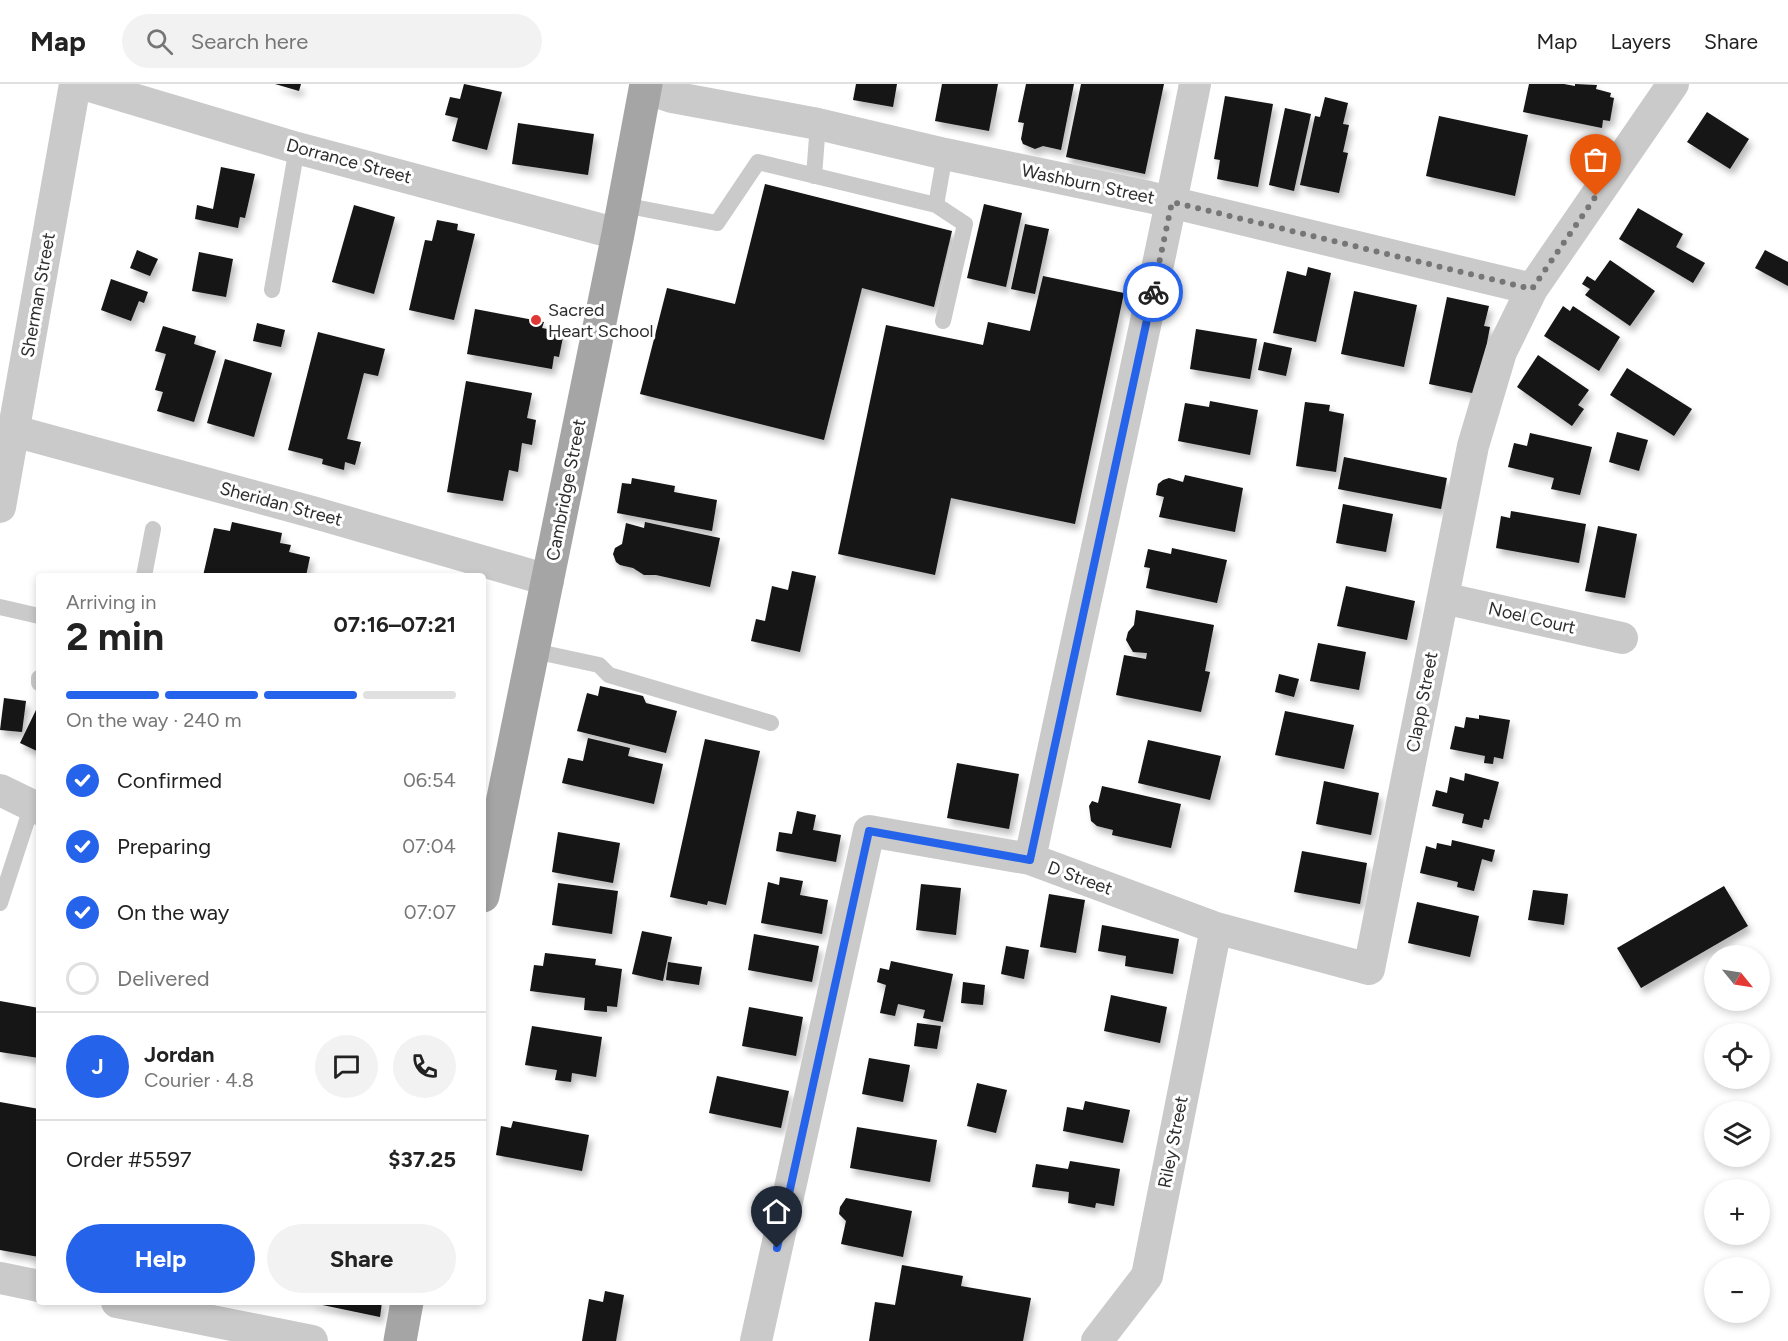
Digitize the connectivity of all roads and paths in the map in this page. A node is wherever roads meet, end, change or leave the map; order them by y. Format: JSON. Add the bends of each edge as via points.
{"nodes":[{"id":1,"x":75,"y":84,"type":"edge"},
{"id":2,"x":83,"y":84,"type":"edge"},
{"id":3,"x":1195,"y":84,"type":"edge"},
{"id":4,"x":1673,"y":84,"type":"edge"},
{"id":5,"x":645,"y":86,"type":"edge"},
{"id":6,"x":818,"y":124,"type":"junction"},
{"id":7,"x":297,"y":148,"type":"junction"},
{"id":8,"x":945,"y":154,"type":"junction"},
{"id":9,"x":814,"y":176,"type":"junction"},
{"id":10,"x":1172,"y":202,"type":"junction"},
{"id":11,"x":936,"y":205,"type":"junction"},
{"id":12,"x":620,"y":219,"type":"junction"},
{"id":13,"x":1532,"y":289,"type":"junction"},
{"id":14,"x":272,"y":290,"type":"dead end"},
{"id":15,"x":943,"y":321,"type":"dead end"},
{"id":16,"x":14,"y":431,"type":"junction"},
{"id":17,"x":0,"y":507,"type":"edge"},
{"id":18,"x":153,"y":529,"type":"dead end"},
{"id":19,"x":145,"y":573,"type":"edge"},
{"id":20,"x":548,"y":580,"type":"junction"},
{"id":21,"x":1443,"y":598,"type":"junction"},
{"id":22,"x":0,"y":607,"type":"edge"},
{"id":23,"x":36,"y":615,"type":"edge"},
{"id":24,"x":1622,"y":638,"type":"dead end"},
{"id":25,"x":534,"y":651,"type":"junction"},
{"id":26,"x":771,"y":723,"type":"dead end"},
{"id":27,"x":0,"y":790,"type":"edge"},
{"id":28,"x":35,"y":807,"type":"edge"},
{"id":29,"x":1030,"y":860,"type":"junction"},
{"id":30,"x":486,"y":882,"type":"edge"},
{"id":31,"x":0,"y":903,"type":"edge"},
{"id":32,"x":1216,"y":928,"type":"junction"},
{"id":33,"x":0,"y":1278,"type":"edge"},
{"id":34,"x":36,"y":1285,"type":"edge"},
{"id":35,"x":132,"y":1305,"type":"edge"},
{"id":36,"x":406,"y":1305,"type":"edge"},
{"id":37,"x":312,"y":1341,"type":"edge"},
{"id":38,"x":400,"y":1341,"type":"edge"},
{"id":39,"x":756,"y":1341,"type":"edge"},
{"id":40,"x":1097,"y":1341,"type":"edge"}],
"edges":[{"from":1,"to":16,"type":"street","name":"Sherman Street"},
{"from":2,"to":7,"type":"street","name":"Dorrance Street"},
{"from":3,"to":10,"type":"street"},
{"from":4,"to":13,"type":"street"},
{"from":5,"to":6,"type":"street","name":"Washburn Street","via":[[672,97]]},
{"from":5,"to":12,"type":"main road","name":"Cambridge Street"},
{"from":6,"to":8,"type":"street","name":"Washburn Street"},
{"from":6,"to":9,"type":"lane"},
{"from":7,"to":12,"type":"street","name":"Dorrance Street"},
{"from":7,"to":14,"type":"lane"},
{"from":8,"to":10,"type":"street","name":"Washburn Street"},
{"from":8,"to":11,"type":"lane"},
{"from":9,"to":11,"type":"lane"},
{"from":9,"to":12,"type":"lane","via":[[758,162],[717,223]]},
{"from":10,"to":13,"type":"street","name":"Washburn Street"},
{"from":10,"to":29,"type":"street"},
{"from":11,"to":15,"type":"lane","via":[[965,224]]},
{"from":12,"to":20,"type":"main road","name":"Cambridge Street"},
{"from":13,"to":21,"type":"street","name":"Clapp Street","via":[[1501,352],[1473,446]]},
{"from":16,"to":17,"type":"street","name":"Sherman Street"},
{"from":16,"to":20,"type":"street","name":"Sheridan Street"},
{"from":18,"to":19,"type":"lane"},
{"from":20,"to":25,"type":"main road","name":"Cambridge Street"},
{"from":21,"to":24,"type":"street","name":"Noel Court"},
{"from":21,"to":32,"type":"street","name":"Clapp Street","via":[[1369,969]]},
{"from":22,"to":23,"type":"lane"},
{"from":25,"to":26,"type":"lane","via":[[599,665],[609,675]]},
{"from":25,"to":30,"type":"main road","name":"Cambridge Street"},
{"from":27,"to":28,"type":"street"},
{"from":28,"to":31,"type":"lane"},
{"from":29,"to":32,"type":"street","name":"D Street"},
{"from":29,"to":39,"type":"street","name":"D Street","via":[[869,831]]},
{"from":32,"to":40,"type":"street","name":"Riley Street","via":[[1147,1276]]},
{"from":33,"to":34,"type":"street"},
{"from":35,"to":37,"type":"street"},
{"from":36,"to":38,"type":"main road"}]}
